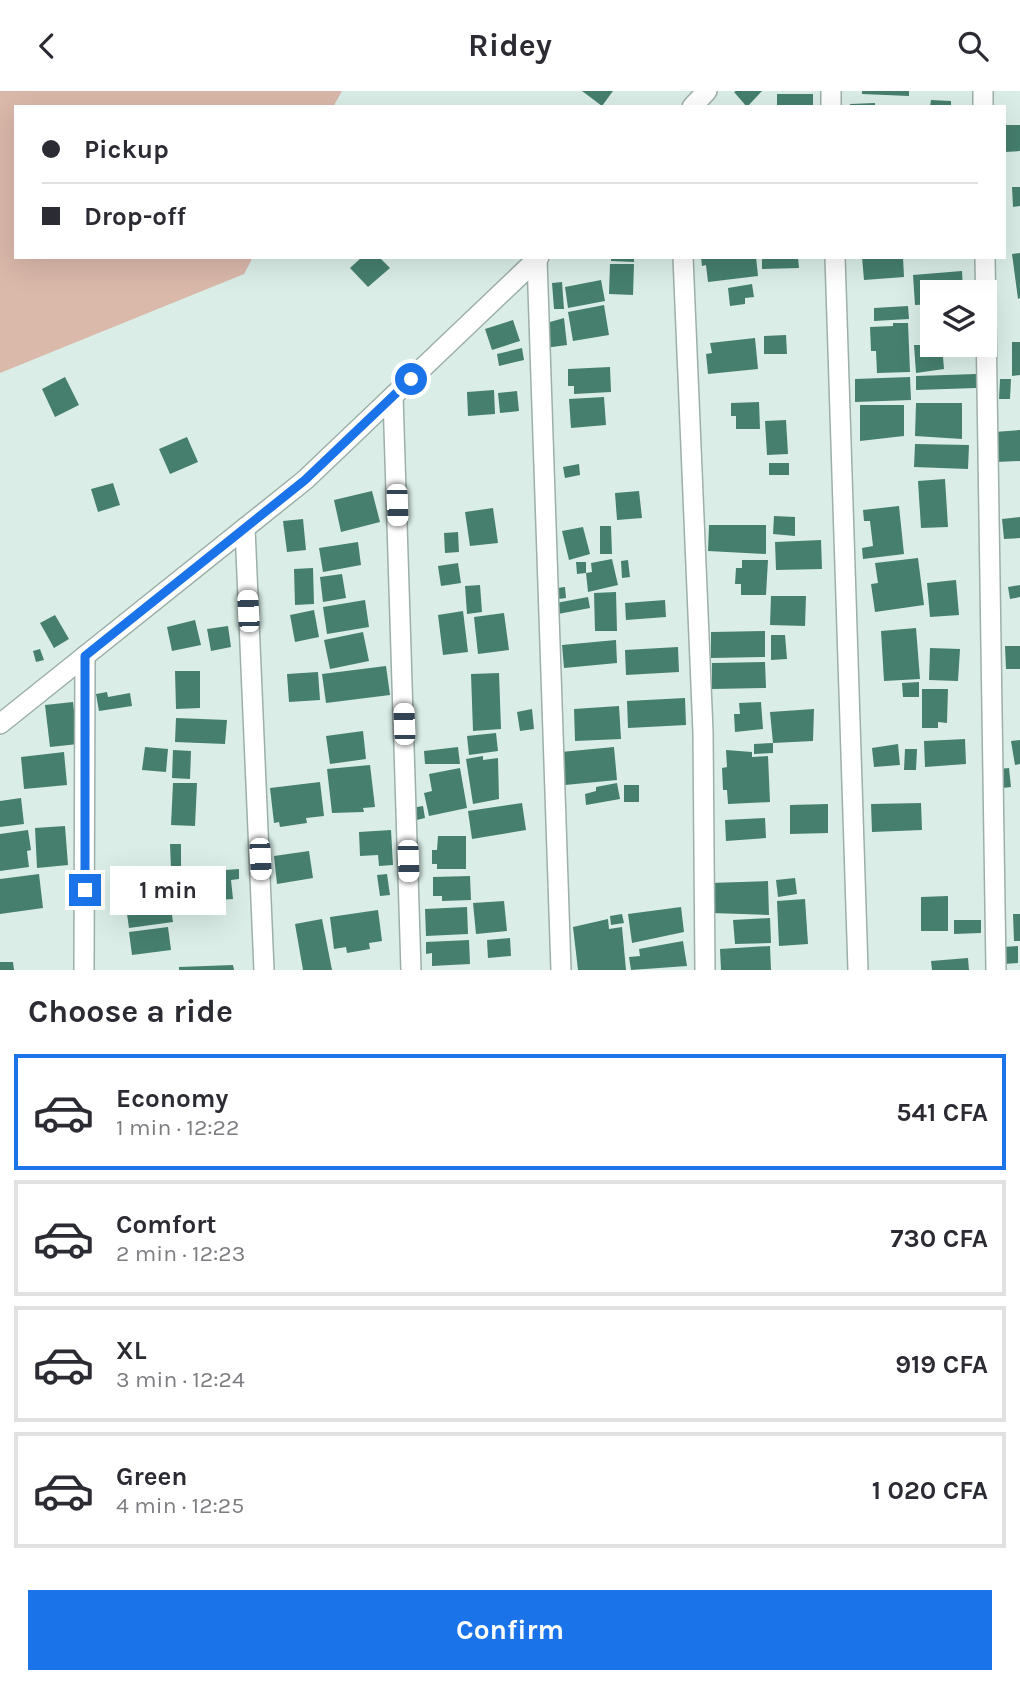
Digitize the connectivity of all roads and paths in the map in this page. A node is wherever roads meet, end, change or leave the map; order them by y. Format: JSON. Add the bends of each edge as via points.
{"nodes":[{"id":1,"x":707,"y":91,"type":"edge"},
{"id":2,"x":694,"y":105,"type":"edge"},
{"id":3,"x":537,"y":259,"type":"edge"},
{"id":4,"x":538,"y":259,"type":"edge"},
{"id":5,"x":683,"y":259,"type":"edge"},
{"id":6,"x":835,"y":259,"type":"edge"},
{"id":7,"x":985,"y":259,"type":"edge"},
{"id":8,"x":393,"y":396,"type":"junction"},
{"id":9,"x":245,"y":528,"type":"junction"},
{"id":10,"x":85,"y":656,"type":"junction"},
{"id":11,"x":0,"y":724,"type":"edge"},
{"id":12,"x":84,"y":970,"type":"edge"},
{"id":13,"x":264,"y":970,"type":"edge"},
{"id":14,"x":411,"y":970,"type":"edge"},
{"id":15,"x":561,"y":970,"type":"edge"},
{"id":16,"x":705,"y":970,"type":"edge"},
{"id":17,"x":858,"y":970,"type":"edge"},
{"id":18,"x":996,"y":970,"type":"edge"}],
"edges":[{"from":1,"to":2,"type":"street"},
{"from":3,"to":8,"type":"street"},
{"from":4,"to":15,"type":"street"},
{"from":5,"to":16,"type":"street","via":[[703,732]]},
{"from":6,"to":17,"type":"street"},
{"from":7,"to":18,"type":"street"},
{"from":8,"to":9,"type":"street","via":[[305,480]]},
{"from":8,"to":14,"type":"street"},
{"from":9,"to":10,"type":"street"},
{"from":9,"to":13,"type":"street"},
{"from":10,"to":11,"type":"street"},
{"from":10,"to":12,"type":"street"}]}
